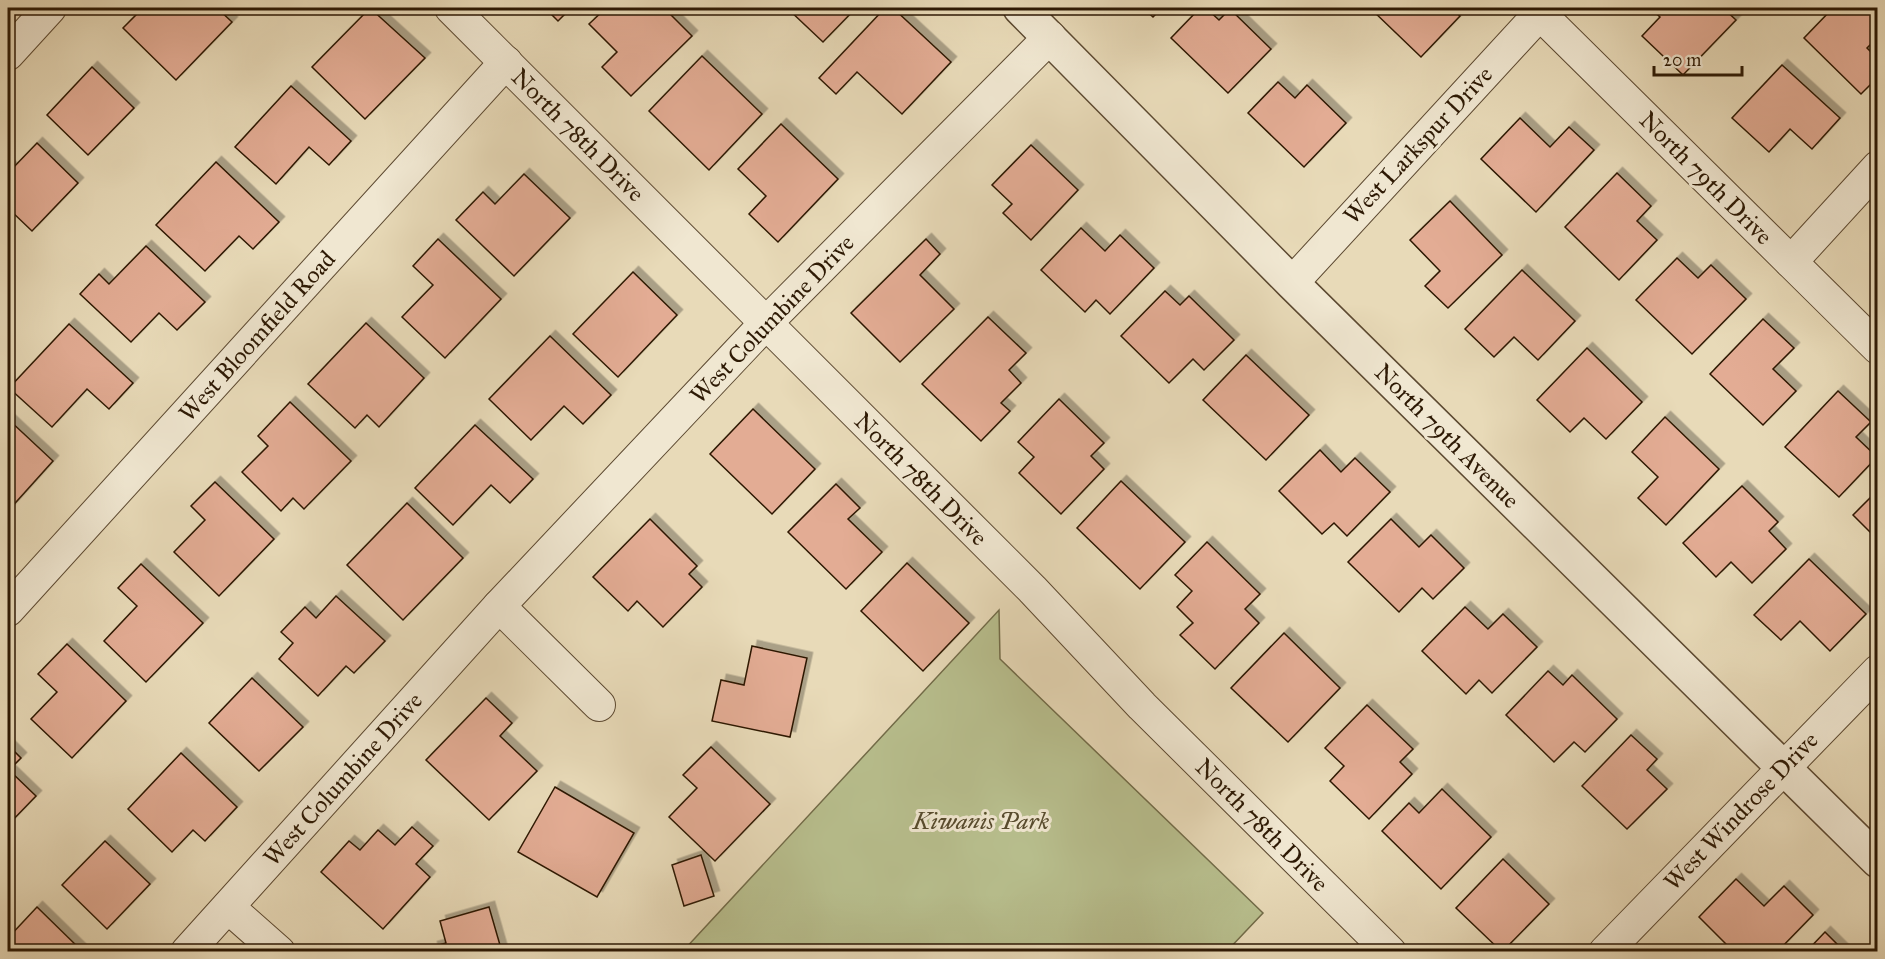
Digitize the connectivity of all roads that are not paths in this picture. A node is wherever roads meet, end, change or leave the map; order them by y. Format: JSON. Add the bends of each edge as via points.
{"nodes":[{"id":1,"x":50,"y":8,"type":"edge"},
{"id":2,"x":451,"y":8,"type":"edge"},
{"id":3,"x":1020,"y":8,"type":"edge"},
{"id":4,"x":1539,"y":9,"type":"edge"},
{"id":5,"x":1050,"y":37,"type":"junction"},
{"id":6,"x":8,"y":54,"type":"edge"},
{"id":7,"x":506,"y":62,"type":"junction"},
{"id":8,"x":1878,"y":168,"type":"edge"},
{"id":9,"x":1791,"y":262,"type":"junction"},
{"id":10,"x":1292,"y":283,"type":"junction"},
{"id":11,"x":765,"y":324,"type":"junction"},
{"id":12,"x":1878,"y":348,"type":"edge"},
{"id":13,"x":499,"y":606,"type":"junction"},
{"id":14,"x":8,"y":610,"type":"edge"},
{"id":15,"x":1878,"y":671,"type":"edge"},
{"id":16,"x":599,"y":705,"type":"dead end"},
{"id":17,"x":1783,"y":768,"type":"junction"},
{"id":18,"x":1878,"y":861,"type":"edge"},
{"id":19,"x":228,"y":907,"type":"junction"},
{"id":20,"x":187,"y":951,"type":"edge"},
{"id":21,"x":279,"y":951,"type":"edge"},
{"id":22,"x":1390,"y":951,"type":"edge"},
{"id":23,"x":1605,"y":951,"type":"edge"}],
"edges":[{"from":1,"to":6,"type":"street"},
{"from":2,"to":7,"type":"street","name":"North 78th Drive"},
{"from":3,"to":5,"type":"street","name":"North 79th Avenue"},
{"from":4,"to":9,"type":"street","name":"North 79th Drive"},
{"from":4,"to":10,"type":"street","name":"West Larkspur Drive"},
{"from":5,"to":10,"type":"street","name":"North 79th Avenue"},
{"from":5,"to":11,"type":"street","name":"West Columbine Drive"},
{"from":7,"to":11,"type":"street","name":"North 78th Drive"},
{"from":7,"to":14,"type":"street","name":"West Bloomfield Road"},
{"from":8,"to":9,"type":"street"},
{"from":9,"to":12,"type":"street","name":"North 79th Drive"},
{"from":10,"to":17,"type":"street","name":"North 79th Avenue"},
{"from":11,"to":13,"type":"street","name":"West Columbine Drive"},
{"from":11,"to":22,"type":"street","name":"North 78th Drive"},
{"from":13,"to":16,"type":"street"},
{"from":13,"to":19,"type":"street","name":"West Columbine Drive"},
{"from":15,"to":17,"type":"street","name":"West Windrose Drive"},
{"from":17,"to":18,"type":"street","name":"North 79th Avenue"},
{"from":17,"to":23,"type":"street","name":"West Windrose Drive"},
{"from":19,"to":20,"type":"street","name":"West Columbine Drive"},
{"from":19,"to":21,"type":"street"}]}
